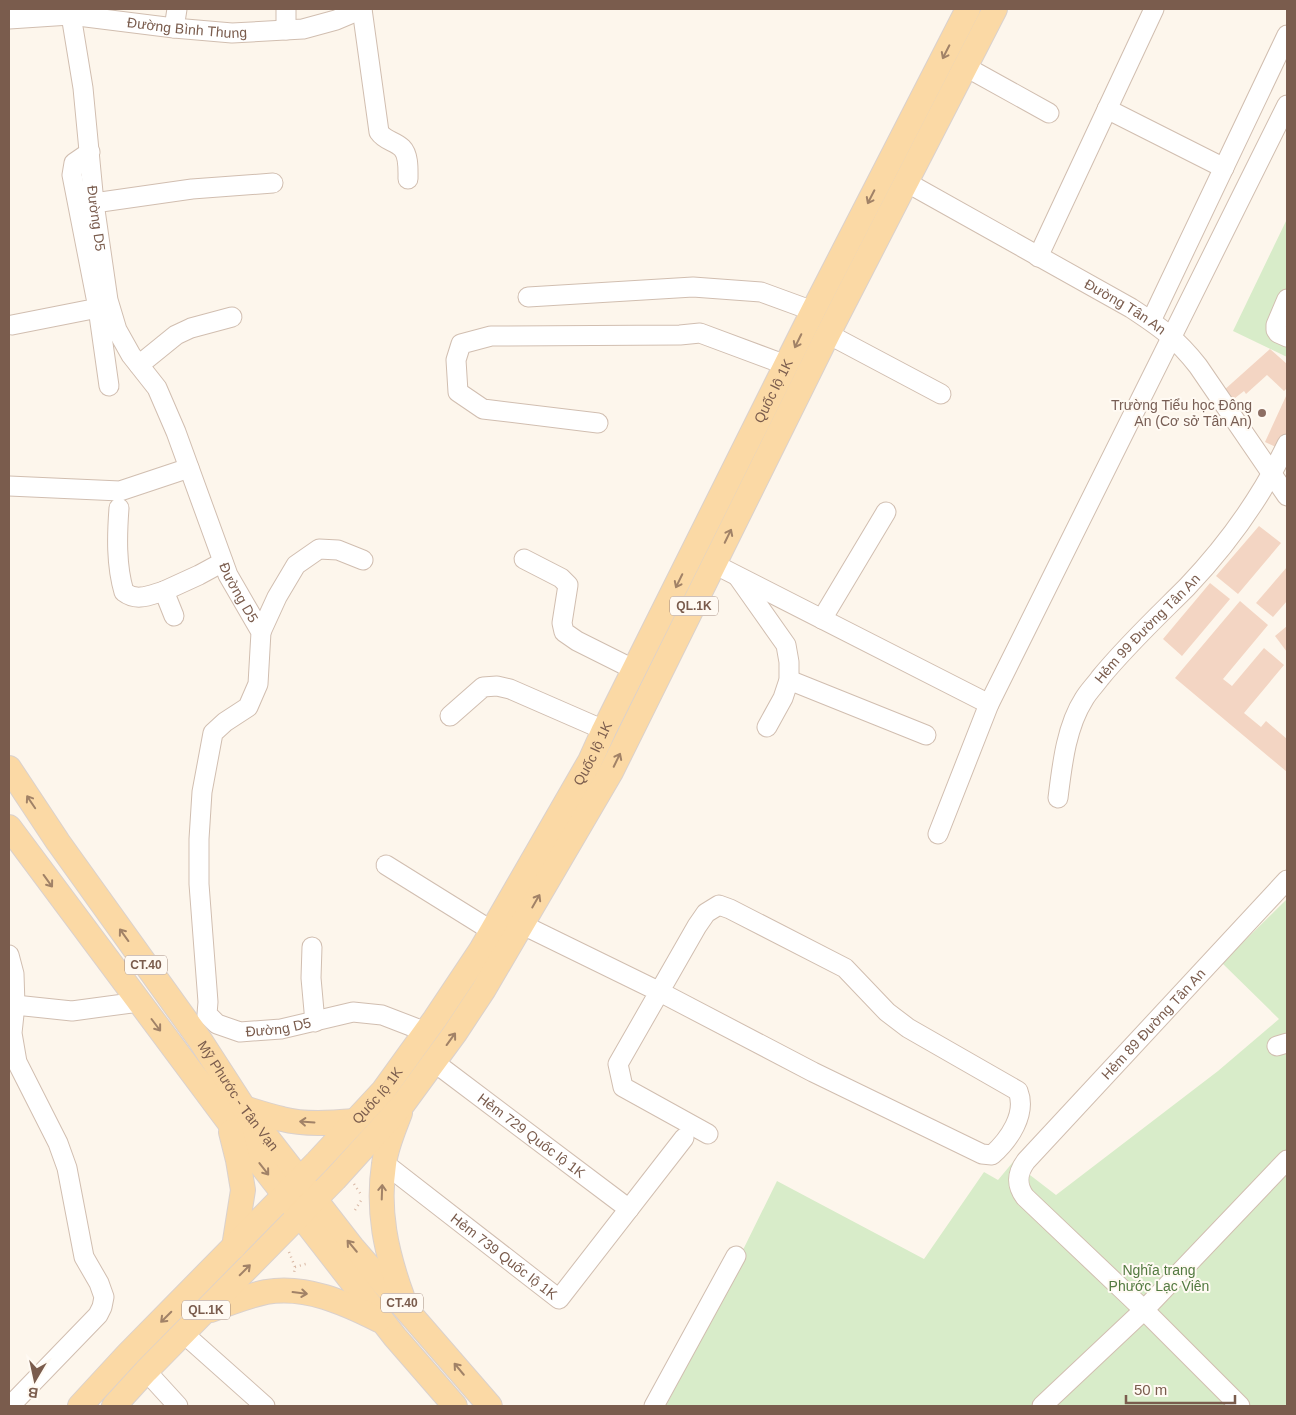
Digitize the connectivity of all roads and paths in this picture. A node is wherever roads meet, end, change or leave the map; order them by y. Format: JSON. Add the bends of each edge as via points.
{"nodes":[{"id":1,"x":177,"y":9,"type":"edge"},
{"id":2,"x":286,"y":9,"type":"edge"},
{"id":3,"x":362,"y":9,"type":"edge"},
{"id":4,"x":968,"y":9,"type":"edge"},
{"id":5,"x":995,"y":9,"type":"edge"},
{"id":6,"x":1154,"y":9,"type":"edge"},
{"id":7,"x":70,"y":12,"type":"edge"},
{"id":8,"x":9,"y":19,"type":"edge"},
{"id":9,"x":174,"y":28,"type":"junction"},
{"id":10,"x":286,"y":30,"type":"junction"},
{"id":11,"x":1287,"y":35,"type":"edge"},
{"id":12,"x":966,"y":67,"type":"junction"},
{"id":13,"x":1279,"y":71,"type":"edge"},
{"id":14,"x":1257,"y":98,"type":"junction"},
{"id":15,"x":1107,"y":109,"type":"junction"},
{"id":16,"x":1285,"y":109,"type":"edge"},
{"id":17,"x":1049,"y":113,"type":"dead end"},
{"id":18,"x":90,"y":152,"type":"junction"},
{"id":19,"x":1224,"y":168,"type":"junction"},
{"id":20,"x":885,"y":170,"type":"junction"},
{"id":21,"x":408,"y":179,"type":"dead end"},
{"id":22,"x":906,"y":182,"type":"junction"},
{"id":23,"x":273,"y":183,"type":"dead end"},
{"id":24,"x":94,"y":203,"type":"junction"},
{"id":25,"x":1038,"y":257,"type":"junction"},
{"id":26,"x":528,"y":297,"type":"dead end"},
{"id":27,"x":1287,"y":299,"type":"edge"},
{"id":28,"x":98,"y":308,"type":"junction"},
{"id":29,"x":813,"y":311,"type":"junction"},
{"id":30,"x":232,"y":317,"type":"dead end"},
{"id":31,"x":1151,"y":321,"type":"junction"},
{"id":32,"x":12,"y":325,"type":"dead end"},
{"id":33,"x":828,"y":334,"type":"junction"},
{"id":34,"x":1172,"y":337,"type":"junction"},
{"id":35,"x":1287,"y":337,"type":"edge"},
{"id":36,"x":139,"y":365,"type":"junction"},
{"id":37,"x":786,"y":365,"type":"junction"},
{"id":38,"x":109,"y":386,"type":"dead end"},
{"id":39,"x":941,"y":394,"type":"dead end"},
{"id":40,"x":598,"y":423,"type":"dead end"},
{"id":41,"x":1287,"y":444,"type":"edge"},
{"id":42,"x":189,"y":468,"type":"junction"},
{"id":43,"x":1272,"y":476,"type":"junction"},
{"id":44,"x":9,"y":486,"type":"edge"},
{"id":45,"x":1287,"y":496,"type":"edge"},
{"id":46,"x":119,"y":508,"type":"dead end"},
{"id":47,"x":886,"y":512,"type":"dead end"},
{"id":48,"x":524,"y":559,"type":"dead end"},
{"id":49,"x":363,"y":560,"type":"dead end"},
{"id":50,"x":223,"y":562,"type":"junction"},
{"id":51,"x":714,"y":564,"type":"junction"},
{"id":52,"x":738,"y":576,"type":"junction"},
{"id":53,"x":164,"y":591,"type":"junction"},
{"id":54,"x":174,"y":616,"type":"dead end"},
{"id":55,"x":822,"y":619,"type":"junction"},
{"id":56,"x":261,"y":632,"type":"junction"},
{"id":57,"x":635,"y":670,"type":"junction"},
{"id":58,"x":789,"y":680,"type":"junction"},
{"id":59,"x":988,"y":704,"type":"junction"},
{"id":60,"x":450,"y":716,"type":"dead end"},
{"id":61,"x":766,"y":728,"type":"dead end"},
{"id":62,"x":604,"y":730,"type":"junction"},
{"id":63,"x":926,"y":735,"type":"dead end"},
{"id":64,"x":9,"y":768,"type":"edge"},
{"id":65,"x":1058,"y":798,"type":"dead end"},
{"id":66,"x":9,"y":827,"type":"edge"},
{"id":67,"x":938,"y":834,"type":"dead end"},
{"id":68,"x":16,"y":848,"type":"edge"},
{"id":69,"x":386,"y":865,"type":"dead end"},
{"id":70,"x":1287,"y":880,"type":"edge"},
{"id":71,"x":522,"y":925,"type":"junction"},
{"id":72,"x":492,"y":931,"type":"junction"},
{"id":73,"x":312,"y":947,"type":"dead end"},
{"id":74,"x":9,"y":955,"type":"edge"},
{"id":75,"x":660,"y":992,"type":"junction"},
{"id":76,"x":139,"y":1002,"type":"junction"},
{"id":77,"x":12,"y":1004,"type":"edge"},
{"id":78,"x":176,"y":1007,"type":"junction"},
{"id":79,"x":207,"y":1014,"type":"junction"},
{"id":80,"x":315,"y":1022,"type":"junction"},
{"id":81,"x":426,"y":1032,"type":"junction"},
{"id":82,"x":434,"y":1062,"type":"junction"},
{"id":83,"x":404,"y":1104,"type":"junction"},
{"id":84,"x":236,"y":1114,"type":"junction"},
{"id":85,"x":355,"y":1121,"type":"junction"},
{"id":86,"x":708,"y":1134,"type":"dead end"},
{"id":87,"x":684,"y":1138,"type":"dead end"},
{"id":88,"x":1287,"y":1160,"type":"edge"},
{"id":89,"x":384,"y":1163,"type":"junction"},
{"id":90,"x":352,"y":1181,"type":"dead end"},
{"id":91,"x":292,"y":1187,"type":"junction"},
{"id":92,"x":363,"y":1197,"type":"junction"},
{"id":93,"x":367,"y":1197,"type":"dead end"},
{"id":94,"x":307,"y":1207,"type":"junction"},
{"id":95,"x":629,"y":1209,"type":"junction"},
{"id":96,"x":355,"y":1210,"type":"dead end"},
{"id":97,"x":286,"y":1246,"type":"dead end"},
{"id":98,"x":234,"y":1247,"type":"junction"},
{"id":99,"x":736,"y":1256,"type":"dead end"},
{"id":100,"x":310,"y":1263,"type":"dead end"},
{"id":101,"x":406,"y":1307,"type":"junction"},
{"id":102,"x":1144,"y":1310,"type":"junction"},
{"id":103,"x":203,"y":1313,"type":"junction"},
{"id":104,"x":383,"y":1322,"type":"junction"},
{"id":105,"x":183,"y":1333,"type":"junction"},
{"id":106,"x":146,"y":1371,"type":"junction"},
{"id":107,"x":10,"y":1406,"type":"edge"},
{"id":108,"x":80,"y":1406,"type":"edge"},
{"id":109,"x":114,"y":1406,"type":"edge"},
{"id":110,"x":178,"y":1406,"type":"edge"},
{"id":111,"x":265,"y":1406,"type":"edge"},
{"id":112,"x":455,"y":1406,"type":"edge"},
{"id":113,"x":490,"y":1406,"type":"edge"},
{"id":114,"x":654,"y":1406,"type":"edge"},
{"id":115,"x":1042,"y":1406,"type":"edge"},
{"id":116,"x":1240,"y":1406,"type":"edge"}],
"edges":[{"from":1,"to":9,"type":"street"},
{"from":2,"to":10,"type":"street"},
{"from":3,"to":10,"type":"street","name":"Đường Bình Thung","via":[[336,20]]},
{"from":3,"to":21,"type":"street","via":[[379,132],[402,148]]},
{"from":4,"to":20,"type":"main road","name":"Quốc lộ 1K","number":"QL.1K","one_way":true},
{"from":5,"to":12,"type":"main road","name":"Quốc lộ 1K","number":"QL.1K"},
{"from":6,"to":15,"type":"street"},
{"from":7,"to":8,"type":"street","name":"Đường Bình Thung"},
{"from":7,"to":9,"type":"street","name":"Đường Bình Thung"},
{"from":7,"to":18,"type":"street","name":"Đường D5"},
{"from":9,"to":10,"type":"street","name":"Đường Bình Thung","via":[[232,33]]},
{"from":11,"to":13,"type":"street"},
{"from":12,"to":17,"type":"street"},
{"from":12,"to":22,"type":"main road","name":"Quốc lộ 1K","number":"QL.1K"},
{"from":13,"to":14,"type":"street"},
{"from":14,"to":16,"type":"street"},
{"from":14,"to":19,"type":"street"},
{"from":15,"to":19,"type":"street"},
{"from":15,"to":25,"type":"street"},
{"from":16,"to":34,"type":"street"},
{"from":18,"to":24,"type":"street","name":"Đường D5"},
{"from":18,"to":28,"type":"street","via":[[74,163],[72,175]]},
{"from":19,"to":31,"type":"street"},
{"from":20,"to":22,"type":"main road"},
{"from":20,"to":29,"type":"main road","name":"Quốc lộ 1K","number":"QL.1K","one_way":true},
{"from":22,"to":25,"type":"street","name":"Đường Tân An"},
{"from":22,"to":33,"type":"main road","name":"Quốc lộ 1K","number":"QL.1K"},
{"from":23,"to":24,"type":"street","via":[[192,189]]},
{"from":24,"to":36,"type":"street","name":"Đường D5","via":[[108,300],[117,330]]},
{"from":25,"to":31,"type":"street","name":"Đường Tân An"},
{"from":26,"to":29,"type":"street","via":[[694,287],[761,292]]},
{"from":27,"to":35,"type":"street","via":[[1276,330]]},
{"from":28,"to":32,"type":"street"},
{"from":28,"to":38,"type":"street"},
{"from":29,"to":37,"type":"main road","name":"Quốc lộ 1K","number":"QL.1K","one_way":true},
{"from":30,"to":36,"type":"street","via":[[176,335]]},
{"from":31,"to":34,"type":"street","name":"Đường Tân An"},
{"from":33,"to":39,"type":"street"},
{"from":51,"to":33,"type":"main road","name":"Quốc lộ 1K","number":"QL.1K","one_way":true},
{"from":34,"to":43,"type":"street","name":"Đường Tân An","via":[[1198,366]]},
{"from":34,"to":59,"type":"street"},
{"from":36,"to":42,"type":"street","name":"Đường D5","via":[[157,388]]},
{"from":37,"to":40,"type":"street","via":[[700,333],[680,336],[490,336],[461,344],[456,360],[458,392],[483,409]]},
{"from":37,"to":57,"type":"main road","name":"Quốc lộ 1K","number":"QL.1K","one_way":true},
{"from":41,"to":43,"type":"street","name":"Hẻm 99 Đường Tân An"},
{"from":42,"to":44,"type":"street","via":[[120,490]]},
{"from":42,"to":50,"type":"street","name":"Đường D5"},
{"from":43,"to":45,"type":"street","name":"Đường Tân An"},
{"from":43,"to":65,"type":"street","name":"Hẻm 99 Đường Tân An","via":[[1214,556],[1117,658],[1083,700],[1064,750]]},
{"from":46,"to":53,"type":"street","via":[[117,534],[124,592],[139,598]]},
{"from":47,"to":55,"type":"street"},
{"from":48,"to":57,"type":"street","via":[[568,585],[562,623],[564,632]]},
{"from":49,"to":56,"type":"street","via":[[338,550],[319,549],[296,566]]},
{"from":50,"to":53,"type":"street"},
{"from":50,"to":56,"type":"street","name":"Đường D5"},
{"from":51,"to":52,"type":"street"},
{"from":71,"to":51,"type":"main road","name":"Quốc lộ 1K","number":"QL.1K","one_way":true,"via":[[611,772]]},
{"from":52,"to":55,"type":"street"},
{"from":52,"to":58,"type":"street","via":[[786,645]]},
{"from":53,"to":54,"type":"street"},
{"from":55,"to":59,"type":"street"},
{"from":56,"to":79,"type":"street","name":"Đường D5","via":[[258,684],[248,707],[213,733],[202,792],[199,884]]},
{"from":57,"to":62,"type":"main road","name":"Quốc lộ 1K","number":"QL.1K"},
{"from":58,"to":61,"type":"street"},
{"from":58,"to":63,"type":"street"},
{"from":59,"to":67,"type":"street"},
{"from":60,"to":62,"type":"street","via":[[483,687],[497,686]]},
{"from":62,"to":72,"type":"main road","name":"Quốc lộ 1K","number":"QL.1K","via":[[590,761]]},
{"from":78,"to":64,"type":"main road","name":"Mỹ Phước - Tân Vạn","number":"CT.40","one_way":true},
{"from":66,"to":68,"type":"main road","name":"Mỹ Phước - Tân Vạn","number":"CT.40"},
{"from":68,"to":76,"type":"main road","name":"Mỹ Phước - Tân Vạn","number":"CT.40","one_way":true},
{"from":69,"to":72,"type":"street"},
{"from":70,"to":102,"type":"street","name":"Hẻm 89 Đường Tân An","via":[[1021,1168],[1018,1181],[1025,1197]]},
{"from":71,"to":75,"type":"street"},
{"from":82,"to":71,"type":"main road","name":"Quốc lộ 1K","number":"QL.1K","one_way":true},
{"from":72,"to":81,"type":"main road","name":"Quốc lộ 1K","number":"QL.1K"},
{"from":73,"to":80,"type":"street"},
{"from":74,"to":77,"type":"street","via":[[14,974]]},
{"from":75,"to":75,"type":"street","via":[[813,1072],[982,1154],[992,1154],[1004,1145],[1018,1119],[1022,1100],[1018,1091],[908,1028],[887,1012],[844,968],[719,905],[706,913],[697,926]]},
{"from":75,"to":86,"type":"street","via":[[618,1064],[623,1087]]},
{"from":76,"to":77,"type":"street","via":[[72,1011]]},
{"from":76,"to":84,"type":"main road","name":"Mỹ Phước - Tân Vạn","number":"CT.40","one_way":true},
{"from":77,"to":107,"type":"street","via":[[17,1062],[61,1151],[84,1257],[100,1283],[104,1297],[98,1315]]},
{"from":78,"to":79,"type":"street"},
{"from":78,"to":84,"type":"main road","name":"Mỹ Phước - Tân Vạn","number":"CT.40"},
{"from":79,"to":80,"type":"street","name":"Đường D5","via":[[217,1024],[240,1032]]},
{"from":80,"to":81,"type":"street","name":"Đường D5","via":[[353,1012],[382,1015]]},
{"from":81,"to":85,"type":"main road","name":"Quốc lộ 1K","number":"QL.1K","via":[[383,1090]]},
{"from":82,"to":83,"type":"main road","name":"Quốc lộ 1K","number":"QL.1K"},
{"from":82,"to":95,"type":"street","name":"Hẻm 729 Quốc lộ 1K"},
{"from":83,"to":89,"type":"main road"},
{"from":83,"to":94,"type":"main road","name":"Quốc lộ 1K","number":"QL.1K"},
{"from":85,"to":84,"type":"main road","one_way":true,"via":[[325,1124]]},
{"from":84,"to":91,"type":"main road","name":"Mỹ Phước - Tân Vạn","number":"CT.40"},
{"from":84,"to":98,"type":"main road","via":[[242,1190]]},
{"from":85,"to":91,"type":"main road","name":"Quốc lộ 1K","number":"QL.1K"},
{"from":87,"to":95,"type":"street","name":"Hẻm 739 Quốc lộ 1K"},
{"from":88,"to":102,"type":"street"},
{"from":89,"to":95,"type":"street","name":"Hẻm 739 Quốc lộ 1K","via":[[559,1299]]},
{"from":101,"to":89,"type":"main road","one_way":true,"via":[[385,1240],[382,1216]]},
{"from":90,"to":92,"type":"path"},
{"from":91,"to":94,"type":"main road","name":"Mỹ Phước - Tân Vạn"},
{"from":91,"to":98,"type":"main road","name":"Quốc lộ 1K","number":"QL.1K"},
{"from":92,"to":93,"type":"path"},
{"from":92,"to":96,"type":"path"},
{"from":101,"to":94,"type":"main road","name":"Mỹ Phước - Tân Vạn","number":"CT.40","one_way":true,"via":[[352,1246]]},
{"from":103,"to":94,"type":"main road","name":"Quốc lộ 1K","number":"QL.1K","one_way":true},
{"from":94,"to":104,"type":"main road","name":"Mỹ Phước - Tân Vạn","number":"CT.40"},
{"from":97,"to":100,"type":"path","via":[[295,1267]]},
{"from":98,"to":108,"type":"main road","name":"Quốc lộ 1K","number":"QL.1K","one_way":true},
{"from":99,"to":114,"type":"street"},
{"from":113,"to":101,"type":"main road","name":"Mỹ Phước - Tân Vạn","number":"CT.40","one_way":true},
{"from":102,"to":115,"type":"street"},
{"from":102,"to":116,"type":"street"},
{"from":103,"to":104,"type":"main road","one_way":true,"via":[[241,1298],[268,1292],[298,1292],[334,1300]]},
{"from":103,"to":105,"type":"main road","name":"Quốc lộ 1K","number":"QL.1K"},
{"from":104,"to":112,"type":"main road","name":"Mỹ Phước - Tân Vạn","number":"CT.40"},
{"from":105,"to":106,"type":"main road","name":"Quốc lộ 1K","number":"QL.1K"},
{"from":105,"to":111,"type":"street"},
{"from":106,"to":109,"type":"main road","name":"Quốc lộ 1K","number":"QL.1K"},
{"from":106,"to":110,"type":"street"}]}
